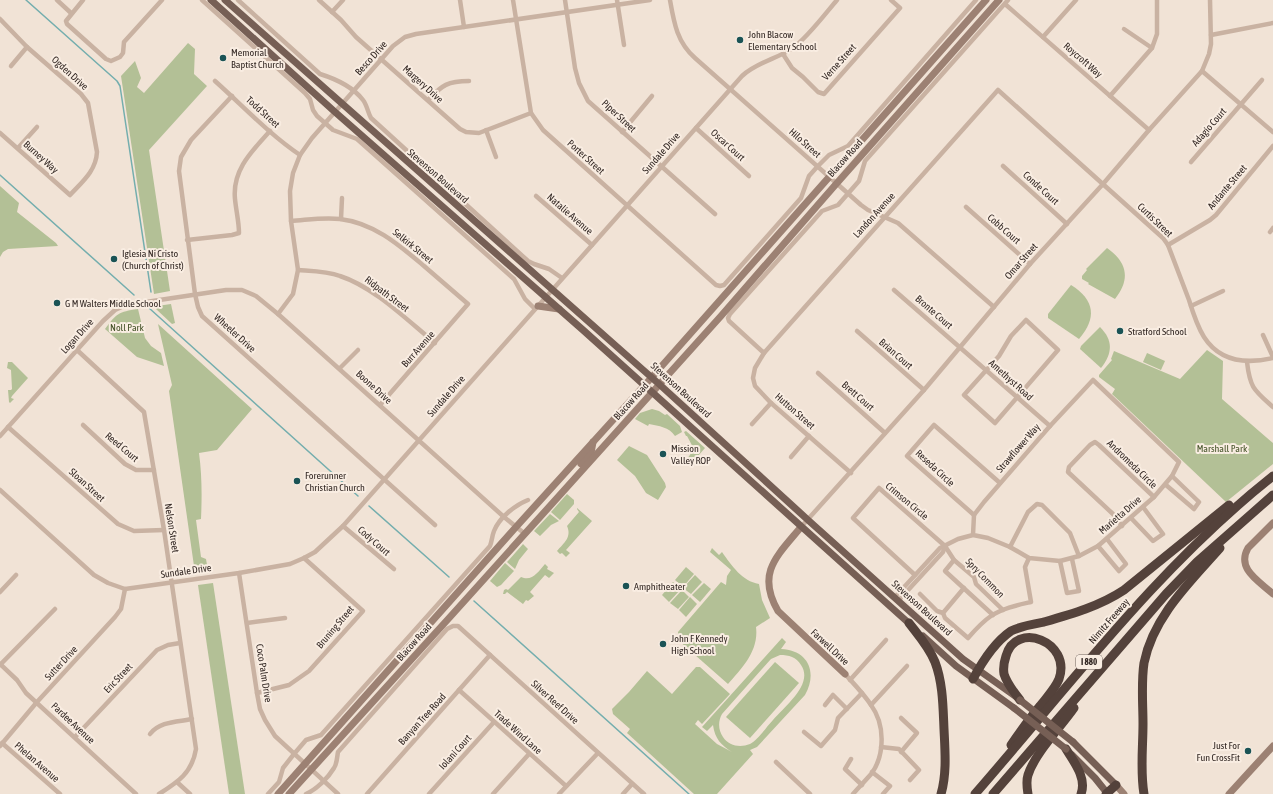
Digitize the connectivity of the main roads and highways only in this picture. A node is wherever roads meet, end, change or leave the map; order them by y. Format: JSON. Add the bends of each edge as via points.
{"nodes":[{"id":1,"x":211,"y":0,"type":"edge"},
{"id":2,"x":225,"y":0,"type":"edge"},
{"id":3,"x":986,"y":0,"type":"edge"},
{"id":4,"x":1004,"y":1,"type":"edge"},
{"id":5,"x":536,"y":307,"type":"road end"},
{"id":6,"x":559,"y":309,"type":"junction"},
{"id":7,"x":652,"y":377,"type":"junction"},
{"id":8,"x":660,"y":384,"type":"junction"},
{"id":9,"x":645,"y":385,"type":"junction"},
{"id":10,"x":652,"y":392,"type":"junction"},
{"id":11,"x":593,"y":442,"type":"junction"},
{"id":12,"x":1273,"y":476,"type":"edge"},
{"id":13,"x":576,"y":477,"type":"junction"},
{"id":14,"x":1273,"y":482,"type":"edge"},
{"id":15,"x":1273,"y":495,"type":"edge"},
{"id":16,"x":1243,"y":499,"type":"junction"},
{"id":17,"x":1243,"y":522,"type":"junction"},
{"id":18,"x":1273,"y":523,"type":"edge"},
{"id":19,"x":801,"y":527,"type":"junction"},
{"id":20,"x":1206,"y":533,"type":"junction"},
{"id":21,"x":1273,"y":594,"type":"edge"},
{"id":22,"x":909,"y":624,"type":"junction"},
{"id":23,"x":978,"y":670,"type":"junction"},
{"id":24,"x":1100,"y":671,"type":"junction"},
{"id":25,"x":845,"y":674,"type":"road end"},
{"id":26,"x":973,"y":679,"type":"junction"},
{"id":27,"x":1017,"y":704,"type":"junction"},
{"id":28,"x":1273,"y":746,"type":"edge"},
{"id":29,"x":1066,"y":749,"type":"junction"},
{"id":30,"x":992,"y":774,"type":"junction"},
{"id":31,"x":1116,"y":785,"type":"junction"},
{"id":32,"x":278,"y":794,"type":"edge"},
{"id":33,"x":289,"y":794,"type":"edge"},
{"id":34,"x":941,"y":794,"type":"edge"},
{"id":35,"x":975,"y":794,"type":"edge"},
{"id":36,"x":993,"y":794,"type":"edge"},
{"id":37,"x":1028,"y":794,"type":"edge"},
{"id":38,"x":1081,"y":794,"type":"edge"},
{"id":39,"x":1107,"y":794,"type":"edge"},
{"id":40,"x":1124,"y":794,"type":"edge"},
{"id":41,"x":1144,"y":794,"type":"edge"},
{"id":42,"x":1229,"y":794,"type":"edge"}],
"edges":[{"from":1,"to":6,"type":"main road","name":"Stevenson Boulevard"},
{"from":2,"to":7,"type":"main road","name":"Stevenson Boulevard"},
{"from":3,"to":7,"type":"main road","name":"Blacow Road"},
{"from":4,"to":8,"type":"main road","name":"Blacow Road","via":[[837,183]]},
{"from":5,"to":6,"type":"main road"},
{"from":6,"to":9,"type":"main road","name":"Stevenson Boulevard"},
{"from":7,"to":8,"type":"main road","name":"Stevenson Boulevard"},
{"from":7,"to":9,"type":"main road","name":"Blacow Road"},
{"from":8,"to":10,"type":"main road","name":"Blacow Road"},
{"from":8,"to":23,"type":"main road","name":"Stevenson Boulevard","via":[[808,520]]},
{"from":9,"to":10,"type":"main road","name":"Stevenson Boulevard"},
{"from":9,"to":11,"type":"main road","name":"Blacow Road"},
{"from":10,"to":13,"type":"main road","name":"Blacow Road"},
{"from":10,"to":19,"type":"main road","name":"Stevenson Boulevard"},
{"from":11,"to":13,"type":"main road","via":[[591,453],[581,465]]},
{"from":11,"to":32,"type":"main road","name":"Blacow Road"},
{"from":12,"to":16,"type":"highway","name":"Nimitz Freeway","number":"I 880"},
{"from":13,"to":33,"type":"main road","name":"Blacow Road"},
{"from":14,"to":20,"type":"highway","number":"I 880","via":[[1213,533]]},
{"from":15,"to":17,"type":"highway","number":"I 880"},
{"from":16,"to":20,"type":"highway","name":"Nimitz Freeway","number":"I 880"},
{"from":16,"to":23,"type":"highway","via":[[1231,503],[1113,597],[1089,608],[1012,631],[996,646]]},
{"from":17,"to":24,"type":"highway","number":"I 880","via":[[1197,562]]},
{"from":17,"to":41,"type":"highway","via":[[1176,599],[1158,624],[1151,639],[1144,664],[1143,685]]},
{"from":18,"to":21,"type":"main road","via":[[1248,548],[1245,563],[1248,571]]},
{"from":19,"to":22,"type":"main road","name":"Stevenson Boulevard"},
{"from":19,"to":25,"type":"main road","name":"Farwell Drive","via":[[778,555],[770,570],[768,586],[771,599],[778,611]]},
{"from":20,"to":30,"type":"highway","name":"Nimitz Freeway","number":"I 880","via":[[1133,610]]},
{"from":22,"to":26,"type":"main road","name":"Stevenson Boulevard"},
{"from":22,"to":34,"type":"highway","via":[[926,645],[940,677],[945,761]]},
{"from":23,"to":26,"type":"highway"},
{"from":23,"to":27,"type":"main road","name":"Stevenson Boulevard"},
{"from":24,"to":36,"type":"highway","number":"I 880"},
{"from":24,"to":37,"type":"highway","via":[[1037,756],[1027,777]]},
{"from":26,"to":27,"type":"main road","name":"Stevenson Boulevard"},
{"from":27,"to":29,"type":"main road","name":"Stevenson Boulevard","bridge":true},
{"from":27,"to":30,"type":"highway","via":[[1004,673],[1003,664],[1012,645],[1020,640],[1039,639],[1048,643],[1060,659],[1059,678]]},
{"from":27,"to":31,"type":"main road","name":"Stevenson Boulevard","bridge":true,"via":[[1073,742]]},
{"from":28,"to":42,"type":"main road"},
{"from":29,"to":38,"type":"highway","via":[[1080,773]]},
{"from":29,"to":39,"type":"main road","name":"Stevenson Boulevard"},
{"from":30,"to":35,"type":"highway","name":"Nimitz Freeway","number":"I 880"},
{"from":31,"to":39,"type":"highway"},
{"from":31,"to":40,"type":"main road","name":"Stevenson Boulevard"}]}
